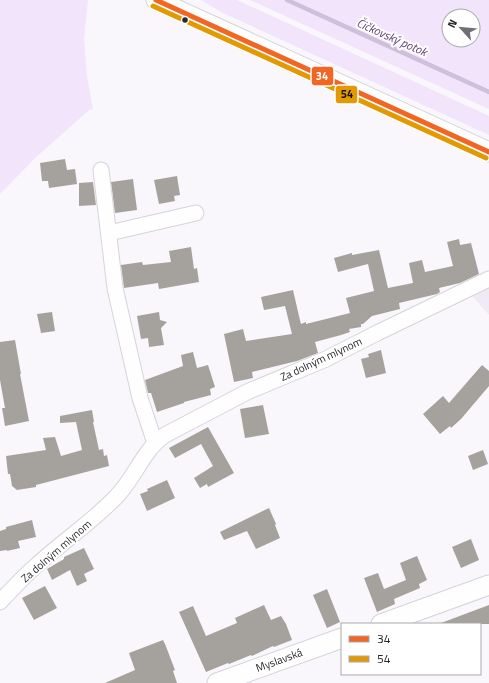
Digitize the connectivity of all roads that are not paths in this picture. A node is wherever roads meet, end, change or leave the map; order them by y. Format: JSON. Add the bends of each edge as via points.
{"nodes":[{"id":1,"x":156,"y":0,"type":"edge"},
{"id":2,"x":489,"y":152,"type":"edge"},
{"id":3,"x":101,"y":170,"type":"dead end"},
{"id":4,"x":196,"y":212,"type":"dead end"},
{"id":5,"x":109,"y":233,"type":"junction"},
{"id":6,"x":489,"y":279,"type":"edge"},
{"id":7,"x":155,"y":443,"type":"junction"},
{"id":8,"x":489,"y":585,"type":"edge"},
{"id":9,"x":0,"y":602,"type":"edge"},
{"id":10,"x":384,"y":623,"type":"edge"},
{"id":11,"x":341,"y":638,"type":"edge"},
{"id":12,"x":216,"y":683,"type":"edge"}],
"edges":[{"from":1,"to":2,"type":"street"},
{"from":3,"to":5,"type":"street"},
{"from":4,"to":5,"type":"street"},
{"from":5,"to":7,"type":"street","via":[[117,295],[140,398]]},
{"from":6,"to":7,"type":"street","name":"Za dolným mlynom","via":[[326,359],[237,396]]},
{"from":7,"to":9,"type":"street","name":"Za dolným mlynom","via":[[116,498],[37,565]]},
{"from":8,"to":10,"type":"street"},
{"from":11,"to":12,"type":"street","name":"Myslavská"}]}
